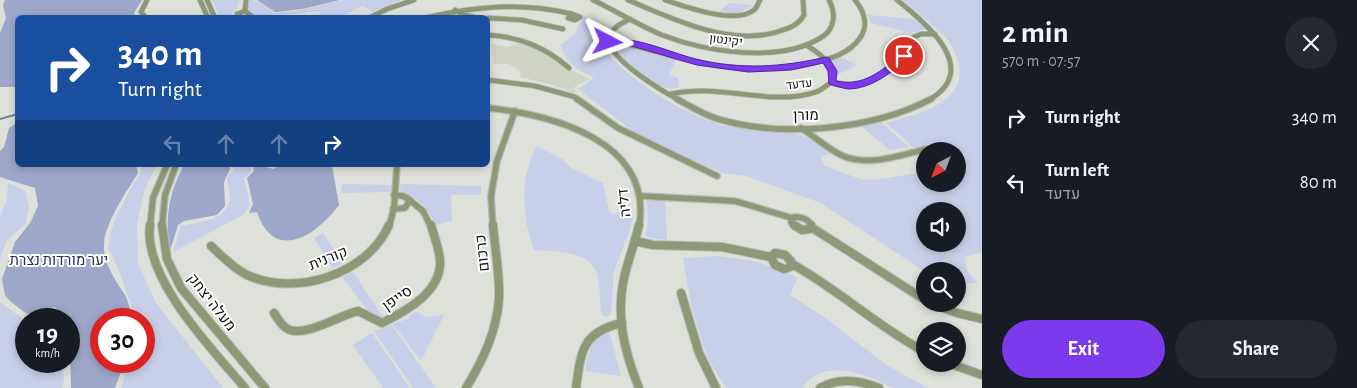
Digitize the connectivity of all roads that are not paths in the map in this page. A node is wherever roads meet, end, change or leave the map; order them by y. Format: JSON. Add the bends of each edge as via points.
{"nodes":[{"id":1,"x":146,"y":0,"type":"edge"},
{"id":2,"x":200,"y":0,"type":"edge"},
{"id":3,"x":207,"y":0,"type":"edge"},
{"id":4,"x":246,"y":0,"type":"edge"},
{"id":5,"x":414,"y":0,"type":"edge"},
{"id":6,"x":593,"y":0,"type":"edge"},
{"id":7,"x":628,"y":0,"type":"edge"},
{"id":8,"x":665,"y":0,"type":"edge"},
{"id":9,"x":760,"y":0,"type":"edge"},
{"id":10,"x":803,"y":0,"type":"edge"},
{"id":11,"x":829,"y":0,"type":"edge"},
{"id":12,"x":855,"y":0,"type":"edge"},
{"id":13,"x":897,"y":0,"type":"edge"},
{"id":14,"x":455,"y":10,"type":"junction"},
{"id":15,"x":245,"y":11,"type":"junction"},
{"id":16,"x":572,"y":14,"type":"dead end"},
{"id":17,"x":144,"y":15,"type":"edge"},
{"id":18,"x":207,"y":15,"type":"edge"},
{"id":19,"x":214,"y":15,"type":"edge"},
{"id":20,"x":237,"y":15,"type":"edge"},
{"id":21,"x":250,"y":15,"type":"edge"},
{"id":22,"x":375,"y":15,"type":"edge"},
{"id":23,"x":436,"y":15,"type":"edge"},
{"id":24,"x":464,"y":15,"type":"edge"},
{"id":25,"x":490,"y":18,"type":"edge"},
{"id":26,"x":630,"y":19,"type":"junction"},
{"id":27,"x":563,"y":29,"type":"dead end"},
{"id":28,"x":935,"y":34,"type":"junction"},
{"id":29,"x":490,"y":35,"type":"edge"},
{"id":30,"x":609,"y":41,"type":"junction"},
{"id":31,"x":806,"y":45,"type":"junction"},
{"id":32,"x":826,"y":60,"type":"junction"},
{"id":33,"x":569,"y":68,"type":"dead end"},
{"id":34,"x":490,"y":80,"type":"edge"},
{"id":35,"x":832,"y":82,"type":"junction"},
{"id":36,"x":671,"y":94,"type":"junction"},
{"id":37,"x":490,"y":108,"type":"edge"},
{"id":38,"x":515,"y":111,"type":"junction"},
{"id":39,"x":801,"y":128,"type":"junction"},
{"id":40,"x":916,"y":151,"type":"edge"},
{"id":41,"x":166,"y":167,"type":"edge"},
{"id":42,"x":175,"y":167,"type":"edge"},
{"id":43,"x":397,"y":167,"type":"edge"},
{"id":44,"x":717,"y":176,"type":"dead end"},
{"id":45,"x":394,"y":195,"type":"junction"},
{"id":46,"x":640,"y":196,"type":"junction"},
{"id":47,"x":407,"y":198,"type":"junction"},
{"id":48,"x":404,"y":208,"type":"junction"},
{"id":49,"x":393,"y":209,"type":"junction"},
{"id":50,"x":423,"y":210,"type":"junction"},
{"id":51,"x":792,"y":218,"type":"junction"},
{"id":52,"x":811,"y":227,"type":"junction"},
{"id":53,"x":635,"y":241,"type":"junction"},
{"id":54,"x":211,"y":246,"type":"dead end"},
{"id":55,"x":771,"y":257,"type":"junction"},
{"id":56,"x":792,"y":264,"type":"junction"},
{"id":57,"x":681,"y":293,"type":"dead end"},
{"id":58,"x":916,"y":294,"type":"edge"},
{"id":59,"x":954,"y":312,"type":"edge"},
{"id":60,"x":274,"y":313,"type":"dead end"},
{"id":61,"x":982,"y":319,"type":"edge"},
{"id":62,"x":622,"y":323,"type":"junction"},
{"id":63,"x":916,"y":347,"type":"edge"},
{"id":64,"x":966,"y":369,"type":"edge"},
{"id":65,"x":982,"y":375,"type":"edge"},
{"id":66,"x":245,"y":388,"type":"edge"},
{"id":67,"x":265,"y":388,"type":"edge"},
{"id":68,"x":466,"y":388,"type":"edge"},
{"id":69,"x":576,"y":388,"type":"edge"},
{"id":70,"x":640,"y":388,"type":"edge"},
{"id":71,"x":716,"y":388,"type":"edge"},
{"id":72,"x":820,"y":388,"type":"edge"},
{"id":73,"x":879,"y":388,"type":"edge"}],
"edges":[{"from":1,"to":17,"type":"street","via":[[141,12]]},
{"from":2,"to":18,"type":"street"},
{"from":3,"to":19,"type":"street"},
{"from":4,"to":15,"type":"street"},
{"from":5,"to":22,"type":"street"},
{"from":6,"to":26,"type":"street","name":"יקינטון"},
{"from":7,"to":10,"type":"street","via":[[700,29],[749,35],[777,32],[793,26],[806,9]]},
{"from":8,"to":9,"type":"street","via":[[706,13],[731,15],[751,11]]},
{"from":11,"to":31,"type":"street","name":"יקינטון","via":[[834,10],[831,26],[823,36]]},
{"from":12,"to":32,"type":"street","via":[[865,17],[861,37],[851,47]]},
{"from":13,"to":28,"type":"street","name":"מורן"},
{"from":14,"to":16,"type":"street","via":[[483,4],[522,2]]},
{"from":14,"to":23,"type":"street"},
{"from":14,"to":24,"type":"street"},
{"from":15,"to":20,"type":"street"},
{"from":15,"to":21,"type":"street"},
{"from":25,"to":27,"type":"street","via":[[522,20]]},
{"from":26,"to":30,"type":"street","via":[[616,26]]},
{"from":26,"to":31,"type":"street","name":"יקינטון","via":[[671,38],[721,50],[763,52]]},
{"from":28,"to":35,"type":"street","name":"עדעד","via":[[914,37],[898,62],[864,83],[847,86]]},
{"from":28,"to":39,"type":"street","name":"מורן","via":[[954,64],[951,79],[940,93],[917,107],[883,118],[839,126]]},
{"from":29,"to":33,"type":"street","via":[[528,41],[555,55]]},
{"from":30,"to":32,"type":"street","via":[[638,45],[697,62],[748,69],[791,68]]},
{"from":30,"to":36,"type":"street","name":"מורן","via":[[613,53],[624,63]]},
{"from":31,"to":32,"type":"street"},
{"from":32,"to":35,"type":"street","via":[[832,71]]},
{"from":34,"to":44,"type":"street","via":[[535,86],[575,97],[618,128]]},
{"from":35,"to":36,"type":"street","name":"עדעד","via":[[822,90],[794,96],[695,89]]},
{"from":36,"to":39,"type":"street","name":"מורן","via":[[722,120]]},
{"from":37,"to":38,"type":"street","name":"דליה"},
{"from":38,"to":46,"type":"street","name":"דליה","via":[[564,123],[612,151],[633,174]]},
{"from":38,"to":68,"type":"street","name":"כרכום","via":[[497,161],[491,196],[498,313],[488,348]]},
{"from":39,"to":40,"type":"street","via":[[841,154],[857,160]]},
{"from":41,"to":66,"type":"street","name":"מעלה יצחק","via":[[156,190],[150,219],[155,266],[170,296]]},
{"from":42,"to":67,"type":"street","name":"מעלה יצחק","via":[[166,188],[161,216],[161,235],[167,260],[182,289]]},
{"from":43,"to":45,"type":"street","name":"קורנית"},
{"from":45,"to":47,"type":"street"},
{"from":45,"to":49,"type":"street","name":"קורנית"},
{"from":46,"to":51,"type":"street","via":[[728,200]]},
{"from":46,"to":53,"type":"street","name":"דליה","via":[[640,220]]},
{"from":47,"to":48,"type":"street","via":[[410,203]]},
{"from":47,"to":50,"type":"street"},
{"from":48,"to":49,"type":"street"},
{"from":48,"to":50,"type":"street"},
{"from":49,"to":54,"type":"street","name":"קורנית","via":[[386,234],[371,252],[348,268],[303,283],[275,283],[247,276]]},
{"from":50,"to":60,"type":"street","name":"סייפן","via":[[429,220],[440,267],[433,286],[412,306],[382,323],[358,311],[297,330],[290,330]]},
{"from":51,"to":52,"type":"street","via":[[804,218]]},
{"from":51,"to":52,"type":"street","via":[[792,224],[798,229]]},
{"from":52,"to":58,"type":"street"},
{"from":53,"to":55,"type":"street","via":[[653,245],[722,247]]},
{"from":53,"to":62,"type":"street","name":"דליה","via":[[622,282]]},
{"from":55,"to":56,"type":"street","via":[[782,254]]},
{"from":55,"to":56,"type":"street","via":[[781,268]]},
{"from":56,"to":63,"type":"street","via":[[826,283],[878,324]]},
{"from":57,"to":71,"type":"street","via":[[692,335]]},
{"from":59,"to":61,"type":"street"},
{"from":62,"to":69,"type":"street","via":[[599,330],[587,341]]},
{"from":62,"to":70,"type":"street","name":"דליה","via":[[627,357]]},
{"from":64,"to":65,"type":"street"},
{"from":72,"to":73,"type":"street","via":[[832,381],[845,380]]}]}
